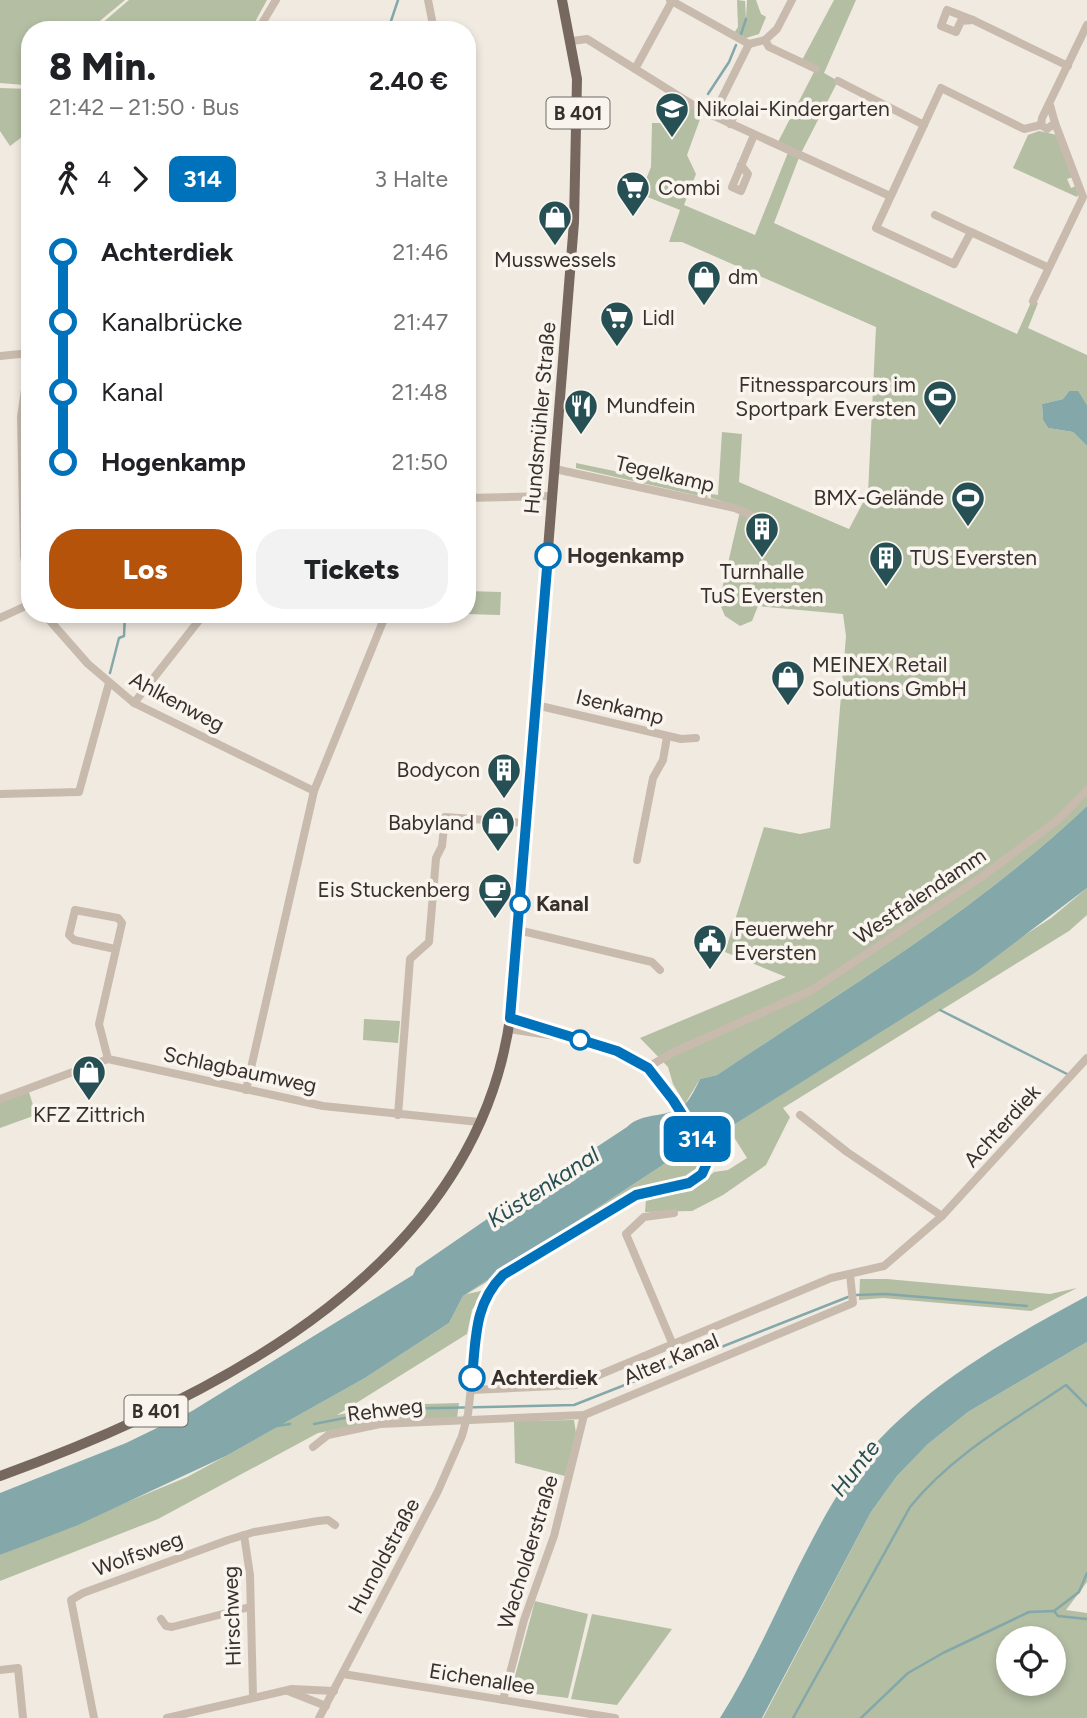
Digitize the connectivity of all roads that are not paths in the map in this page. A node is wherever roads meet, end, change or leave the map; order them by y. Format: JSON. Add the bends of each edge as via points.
{"nodes":[{"id":1,"x":276,"y":0,"type":"edge"},
{"id":2,"x":428,"y":0,"type":"edge"},
{"id":3,"x":562,"y":0,"type":"edge"},
{"id":4,"x":792,"y":0,"type":"edge"},
{"id":5,"x":670,"y":1,"type":"edge"},
{"id":6,"x":973,"y":20,"type":"dead end"},
{"id":7,"x":263,"y":21,"type":"edge"},
{"id":8,"x":432,"y":21,"type":"edge"},
{"id":9,"x":1087,"y":25,"type":"edge"},
{"id":10,"x":765,"y":40,"type":"junction"},
{"id":11,"x":572,"y":41,"type":"junction"},
{"id":12,"x":749,"y":44,"type":"junction"},
{"id":13,"x":1068,"y":66,"type":"junction"},
{"id":14,"x":635,"y":69,"type":"junction"},
{"id":15,"x":816,"y":69,"type":"dead end"},
{"id":16,"x":838,"y":81,"type":"dead end"},
{"id":17,"x":719,"y":103,"type":"junction"},
{"id":18,"x":1050,"y":105,"type":"junction"},
{"id":19,"x":713,"y":116,"type":"junction"},
{"id":20,"x":1055,"y":123,"type":"junction"},
{"id":21,"x":730,"y":124,"type":"junction"},
{"id":22,"x":923,"y":125,"type":"junction"},
{"id":23,"x":1041,"y":125,"type":"junction"},
{"id":24,"x":754,"y":135,"type":"junction"},
{"id":25,"x":741,"y":165,"type":"dead end"},
{"id":26,"x":890,"y":196,"type":"junction"},
{"id":27,"x":935,"y":215,"type":"dead end"},
{"id":28,"x":971,"y":232,"type":"junction"},
{"id":29,"x":1047,"y":267,"type":"junction"},
{"id":30,"x":1033,"y":301,"type":"dead end"},
{"id":31,"x":21,"y":355,"type":"edge"},
{"id":32,"x":0,"y":356,"type":"edge"},
{"id":33,"x":555,"y":469,"type":"junction"},
{"id":34,"x":553,"y":496,"type":"junction"},
{"id":35,"x":476,"y":498,"type":"edge"},
{"id":36,"x":764,"y":521,"type":"dead end"},
{"id":37,"x":21,"y":608,"type":"edge"},
{"id":38,"x":0,"y":618,"type":"edge"},
{"id":39,"x":52,"y":623,"type":"edge"},
{"id":40,"x":197,"y":623,"type":"edge"},
{"id":41,"x":382,"y":623,"type":"edge"},
{"id":42,"x":108,"y":683,"type":"junction"},
{"id":43,"x":134,"y":703,"type":"junction"},
{"id":44,"x":536,"y":705,"type":"junction"},
{"id":45,"x":667,"y":737,"type":"junction"},
{"id":46,"x":696,"y":738,"type":"dead end"},
{"id":47,"x":1087,"y":790,"type":"edge"},
{"id":48,"x":314,"y":791,"type":"junction"},
{"id":49,"x":0,"y":794,"type":"edge"},
{"id":50,"x":526,"y":823,"type":"junction"},
{"id":51,"x":637,"y":860,"type":"dead end"},
{"id":52,"x":518,"y":930,"type":"junction"},
{"id":53,"x":115,"y":949,"type":"junction"},
{"id":54,"x":660,"y":970,"type":"dead end"},
{"id":55,"x":509,"y":1023,"type":"junction"},
{"id":56,"x":1087,"y":1058,"type":"edge"},
{"id":57,"x":108,"y":1059,"type":"junction"},
{"id":58,"x":648,"y":1068,"type":"junction"},
{"id":59,"x":246,"y":1090,"type":"junction"},
{"id":60,"x":0,"y":1099,"type":"edge"},
{"id":61,"x":398,"y":1115,"type":"junction"},
{"id":62,"x":800,"y":1115,"type":"dead end"},
{"id":63,"x":479,"y":1122,"type":"junction"},
{"id":64,"x":674,"y":1213,"type":"dead end"},
{"id":65,"x":942,"y":1216,"type":"junction"},
{"id":66,"x":850,"y":1274,"type":"junction"},
{"id":67,"x":673,"y":1345,"type":"junction"},
{"id":68,"x":471,"y":1390,"type":"junction"},
{"id":69,"x":468,"y":1410,"type":"junction"},
{"id":70,"x":584,"y":1415,"type":"junction"},
{"id":71,"x":313,"y":1447,"type":"dead end"},
{"id":72,"x":0,"y":1476,"type":"edge"},
{"id":73,"x":335,"y":1525,"type":"dead end"},
{"id":74,"x":244,"y":1535,"type":"junction"},
{"id":75,"x":250,"y":1607,"type":"junction"},
{"id":76,"x":161,"y":1619,"type":"dead end"},
{"id":77,"x":0,"y":1670,"type":"edge"},
{"id":78,"x":342,"y":1674,"type":"junction"},
{"id":79,"x":285,"y":1690,"type":"junction"},
{"id":80,"x":334,"y":1691,"type":"junction"},
{"id":81,"x":253,"y":1696,"type":"junction"},
{"id":82,"x":503,"y":1700,"type":"junction"},
{"id":83,"x":326,"y":1706,"type":"junction"},
{"id":84,"x":23,"y":1718,"type":"edge"},
{"id":85,"x":94,"y":1718,"type":"edge"},
{"id":86,"x":167,"y":1718,"type":"edge"},
{"id":87,"x":320,"y":1718,"type":"edge"},
{"id":88,"x":615,"y":1718,"type":"edge"}],
"edges":[{"from":1,"to":7,"type":"street"},
{"from":2,"to":8,"type":"street"},
{"from":3,"to":11,"type":"main road","name":"Hundsmühler Straße","number":"B 401"},
{"from":4,"to":10,"type":"street","via":[[777,29]]},
{"from":5,"to":12,"type":"street"},
{"from":5,"to":14,"type":"street"},
{"from":6,"to":13,"type":"street"},
{"from":9,"to":13,"type":"street"},
{"from":10,"to":12,"type":"street"},
{"from":10,"to":15,"type":"street","via":[[769,47]]},
{"from":11,"to":14,"type":"street","via":[[587,39]]},
{"from":11,"to":33,"type":"main road","name":"Hundsmühler Straße","number":"B 401","via":[[578,135]]},
{"from":12,"to":17,"type":"street"},
{"from":13,"to":18,"type":"street"},
{"from":14,"to":19,"type":"street"},
{"from":16,"to":22,"type":"street"},
{"from":17,"to":19,"type":"street"},
{"from":17,"to":21,"type":"street","via":[[736,111]]},
{"from":18,"to":20,"type":"street"},
{"from":18,"to":23,"type":"street"},
{"from":19,"to":21,"type":"street"},
{"from":20,"to":23,"type":"street","via":[[1050,128]]},
{"from":20,"to":29,"type":"street","via":[[1083,197]]},
{"from":21,"to":24,"type":"street"},
{"from":22,"to":23,"type":"street","via":[[941,88],[1024,129]]},
{"from":22,"to":26,"type":"street"},
{"from":24,"to":25,"type":"street"},
{"from":24,"to":26,"type":"street"},
{"from":26,"to":28,"type":"street","via":[[876,228],[946,261],[958,261]]},
{"from":27,"to":28,"type":"street"},
{"from":28,"to":29,"type":"street"},
{"from":29,"to":30,"type":"street"},
{"from":31,"to":32,"type":"street"},
{"from":33,"to":34,"type":"main road","name":"Hundsmühler Straße","number":"B 401"},
{"from":33,"to":36,"type":"street","name":"Tegelkamp","via":[[735,508]]},
{"from":34,"to":35,"type":"street"},
{"from":34,"to":44,"type":"main road","name":"Hundsmühler Straße","number":"B 401"},
{"from":37,"to":38,"type":"street"},
{"from":39,"to":42,"type":"street","name":"Ahlkenweg"},
{"from":40,"to":43,"type":"street"},
{"from":41,"to":48,"type":"street"},
{"from":42,"to":43,"type":"street","name":"Ahlkenweg"},
{"from":42,"to":49,"type":"street","via":[[79,792]]},
{"from":43,"to":48,"type":"street","name":"Ahlkenweg"},
{"from":44,"to":45,"type":"street","name":"Isenkamp"},
{"from":44,"to":50,"type":"main road","name":"Hundsmühler Straße","number":"B 401"},
{"from":45,"to":46,"type":"street","name":"Isenkamp"},
{"from":45,"to":51,"type":"street","via":[[663,760],[653,778]]},
{"from":47,"to":58,"type":"street","name":"Westfalendamm","via":[[1059,818],[983,876],[812,990]]},
{"from":48,"to":59,"type":"street"},
{"from":50,"to":52,"type":"main road","name":"Hundsmühler Straße","number":"B 401"},
{"from":50,"to":61,"type":"street","via":[[445,817],[436,858],[429,942],[410,959]]},
{"from":52,"to":54,"type":"street","via":[[652,962]]},
{"from":52,"to":55,"type":"main road","name":"Hundsmühler Straße","number":"B 401"},
{"from":53,"to":53,"type":"street","via":[[122,923],[118,918],[75,910],[69,935],[74,940]]},
{"from":53,"to":57,"type":"street","via":[[99,1024]]},
{"from":55,"to":58,"type":"street","via":[[617,1051]]},
{"from":55,"to":63,"type":"main road","number":"B 401","via":[[500,1067]]},
{"from":56,"to":65,"type":"street","name":"Achterdiek"},
{"from":57,"to":59,"type":"street","name":"Schlagbaumweg"},
{"from":57,"to":60,"type":"street"},
{"from":58,"to":68,"type":"street","via":[[704,1149],[707,1163],[697,1178],[636,1195],[518,1265],[492,1287],[480,1309]]},
{"from":59,"to":61,"type":"street","name":"Schlagbaumweg"},
{"from":61,"to":63,"type":"street","name":"Schlagbaumweg"},
{"from":62,"to":65,"type":"street"},
{"from":63,"to":72,"type":"main road","number":"B 401","via":[[440,1193],[409,1234],[323,1313],[172,1403]]},
{"from":64,"to":67,"type":"street","via":[[644,1217],[626,1234]]},
{"from":65,"to":66,"type":"street","name":"Achterdiek","via":[[884,1266]]},
{"from":66,"to":67,"type":"street","name":"Achterdiek"},
{"from":66,"to":70,"type":"street","name":"Alter Kanal","via":[[853,1303]]},
{"from":67,"to":68,"type":"street","name":"Achterdiek","via":[[575,1385]]},
{"from":68,"to":69,"type":"street"},
{"from":69,"to":70,"type":"street","name":"Alter Kanal"},
{"from":69,"to":71,"type":"street","name":"Rehweg","via":[[328,1435]]},
{"from":69,"to":78,"type":"street","name":"Hunoldstraße","via":[[450,1467]]},
{"from":70,"to":82,"type":"street","name":"Wacholderstraße","via":[[554,1536],[524,1620]]},
{"from":73,"to":74,"type":"street","name":"Wolfsweg","via":[[328,1520]]},
{"from":74,"to":75,"type":"street","name":"Hirschweg"},
{"from":74,"to":85,"type":"street","name":"Wolfsweg","via":[[71,1600]]},
{"from":75,"to":76,"type":"street","via":[[172,1627]]},
{"from":75,"to":81,"type":"street","name":"Hirschweg"},
{"from":77,"to":84,"type":"street","via":[[18,1668]]},
{"from":78,"to":80,"type":"street","name":"Hunoldstraße"},
{"from":78,"to":82,"type":"street","name":"Eichenallee"},
{"from":79,"to":80,"type":"street"},
{"from":79,"to":81,"type":"street"},
{"from":79,"to":83,"type":"street"},
{"from":80,"to":83,"type":"street","name":"Hunoldstraße"},
{"from":81,"to":86,"type":"street"},
{"from":82,"to":88,"type":"street","name":"Eichenallee"},
{"from":83,"to":87,"type":"street","name":"Hunoldstraße"}]}
